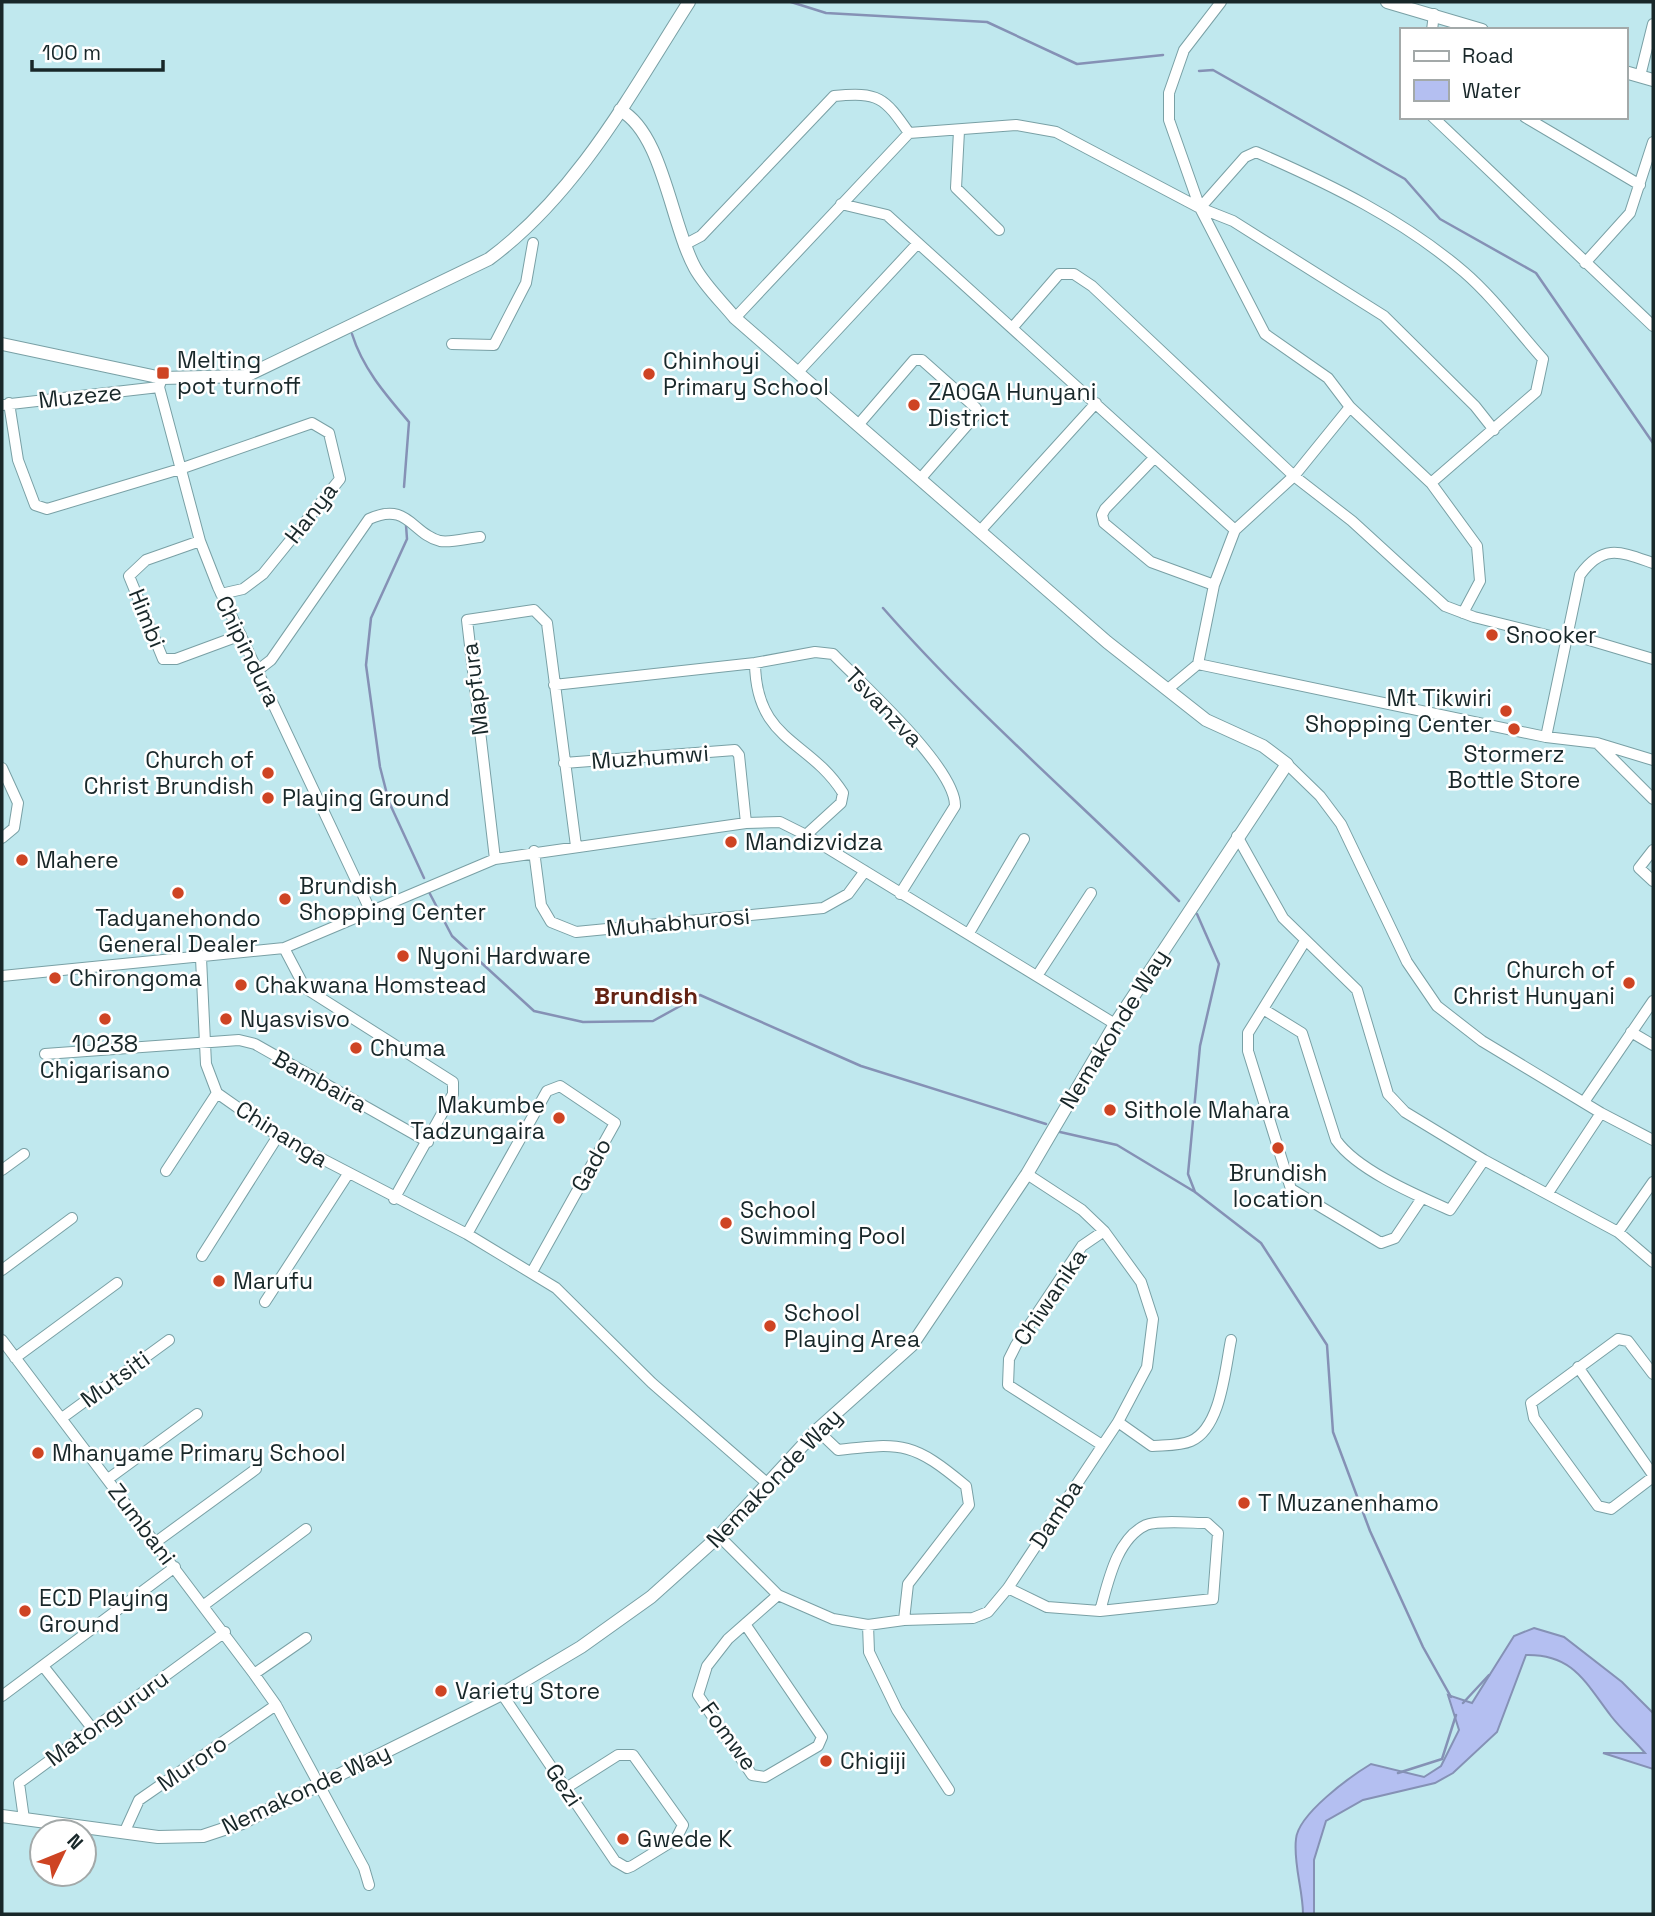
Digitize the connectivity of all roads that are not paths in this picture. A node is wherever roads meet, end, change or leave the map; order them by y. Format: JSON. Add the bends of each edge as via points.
{"nodes":[{"id":1,"x":689,"y":2,"type":"edge"},
{"id":2,"x":1221,"y":2,"type":"edge"},
{"id":3,"x":1387,"y":2,"type":"edge"},
{"id":4,"x":1434,"y":15,"type":"junction"},
{"id":5,"x":1653,"y":24,"type":"edge"},
{"id":6,"x":1432,"y":28,"type":"edge"},
{"id":7,"x":1476,"y":28,"type":"edge"},
{"id":8,"x":1627,"y":73,"type":"edge"},
{"id":9,"x":1640,"y":76,"type":"junction"},
{"id":10,"x":1653,"y":80,"type":"edge"},
{"id":11,"x":621,"y":110,"type":"junction"},
{"id":12,"x":1435,"y":119,"type":"edge"},
{"id":13,"x":1528,"y":119,"type":"edge"},
{"id":14,"x":959,"y":131,"type":"junction"},
{"id":15,"x":909,"y":133,"type":"junction"},
{"id":16,"x":1653,"y":142,"type":"edge"},
{"id":17,"x":1640,"y":185,"type":"junction"},
{"id":18,"x":841,"y":204,"type":"junction"},
{"id":19,"x":1200,"y":208,"type":"junction"},
{"id":20,"x":999,"y":230,"type":"dead end"},
{"id":21,"x":533,"y":243,"type":"dead end"},
{"id":22,"x":918,"y":243,"type":"junction"},
{"id":23,"x":684,"y":244,"type":"junction"},
{"id":24,"x":1584,"y":263,"type":"junction"},
{"id":25,"x":735,"y":318,"type":"junction"},
{"id":26,"x":1651,"y":320,"type":"edge"},
{"id":27,"x":1013,"y":327,"type":"junction"},
{"id":28,"x":2,"y":344,"type":"edge"},
{"id":29,"x":452,"y":344,"type":"dead end"},
{"id":30,"x":798,"y":372,"type":"junction"},
{"id":31,"x":160,"y":383,"type":"junction"},
{"id":32,"x":1096,"y":403,"type":"junction"},
{"id":33,"x":5,"y":404,"type":"edge"},
{"id":34,"x":1350,"y":407,"type":"junction"},
{"id":35,"x":859,"y":424,"type":"junction"},
{"id":36,"x":1494,"y":430,"type":"junction"},
{"id":37,"x":1154,"y":458,"type":"junction"},
{"id":38,"x":180,"y":469,"type":"junction"},
{"id":39,"x":1294,"y":476,"type":"junction"},
{"id":40,"x":921,"y":478,"type":"junction"},
{"id":41,"x":1431,"y":484,"type":"junction"},
{"id":42,"x":1235,"y":530,"type":"junction"},
{"id":43,"x":980,"y":531,"type":"junction"},
{"id":44,"x":480,"y":537,"type":"dead end"},
{"id":45,"x":200,"y":541,"type":"junction"},
{"id":46,"x":1653,"y":563,"type":"edge"},
{"id":47,"x":1214,"y":584,"type":"junction"},
{"id":48,"x":221,"y":594,"type":"junction"},
{"id":49,"x":1463,"y":613,"type":"junction"},
{"id":50,"x":241,"y":635,"type":"junction"},
{"id":51,"x":1566,"y":640,"type":"junction"},
{"id":52,"x":1653,"y":659,"type":"edge"},
{"id":53,"x":755,"y":663,"type":"junction"},
{"id":54,"x":1198,"y":664,"type":"junction"},
{"id":55,"x":258,"y":670,"type":"junction"},
{"id":56,"x":554,"y":685,"type":"junction"},
{"id":57,"x":1168,"y":689,"type":"junction"},
{"id":58,"x":1546,"y":737,"type":"junction"},
{"id":59,"x":1597,"y":743,"type":"junction"},
{"id":60,"x":1653,"y":760,"type":"edge"},
{"id":61,"x":564,"y":763,"type":"junction"},
{"id":62,"x":1287,"y":764,"type":"junction"},
{"id":63,"x":2,"y":768,"type":"edge"},
{"id":64,"x":1653,"y":799,"type":"edge"},
{"id":65,"x":746,"y":823,"type":"junction"},
{"id":66,"x":806,"y":835,"type":"junction"},
{"id":67,"x":1237,"y":836,"type":"junction"},
{"id":68,"x":2,"y":838,"type":"edge"},
{"id":69,"x":1024,"y":839,"type":"dead end"},
{"id":70,"x":576,"y":846,"type":"junction"},
{"id":71,"x":1653,"y":850,"type":"edge"},
{"id":72,"x":534,"y":851,"type":"junction"},
{"id":73,"x":495,"y":859,"type":"junction"},
{"id":74,"x":865,"y":871,"type":"junction"},
{"id":75,"x":1653,"y":881,"type":"edge"},
{"id":76,"x":1091,"y":893,"type":"dead end"},
{"id":77,"x":900,"y":894,"type":"junction"},
{"id":78,"x":371,"y":912,"type":"junction"},
{"id":79,"x":969,"y":933,"type":"junction"},
{"id":80,"x":1305,"y":941,"type":"junction"},
{"id":81,"x":284,"y":948,"type":"junction"},
{"id":82,"x":201,"y":958,"type":"junction"},
{"id":83,"x":2,"y":976,"type":"edge"},
{"id":84,"x":1037,"y":976,"type":"junction"},
{"id":85,"x":1653,"y":1001,"type":"edge"},
{"id":86,"x":1263,"y":1009,"type":"junction"},
{"id":87,"x":1115,"y":1024,"type":"junction"},
{"id":88,"x":1631,"y":1032,"type":"junction"},
{"id":89,"x":206,"y":1043,"type":"junction"},
{"id":90,"x":1653,"y":1045,"type":"edge"},
{"id":91,"x":45,"y":1054,"type":"dead end"},
{"id":92,"x":217,"y":1093,"type":"junction"},
{"id":93,"x":1584,"y":1102,"type":"junction"},
{"id":94,"x":1601,"y":1112,"type":"junction"},
{"id":95,"x":278,"y":1136,"type":"junction"},
{"id":96,"x":1653,"y":1139,"type":"edge"},
{"id":97,"x":428,"y":1142,"type":"junction"},
{"id":98,"x":24,"y":1154,"type":"dead end"},
{"id":99,"x":1484,"y":1160,"type":"junction"},
{"id":100,"x":2,"y":1170,"type":"edge"},
{"id":101,"x":166,"y":1171,"type":"dead end"},
{"id":102,"x":348,"y":1174,"type":"junction"},
{"id":103,"x":1027,"y":1174,"type":"junction"},
{"id":104,"x":1653,"y":1182,"type":"edge"},
{"id":105,"x":1548,"y":1193,"type":"junction"},
{"id":106,"x":1422,"y":1198,"type":"junction"},
{"id":107,"x":394,"y":1199,"type":"junction"},
{"id":108,"x":72,"y":1218,"type":"dead end"},
{"id":109,"x":1104,"y":1231,"type":"junction"},
{"id":110,"x":1618,"y":1232,"type":"junction"},
{"id":111,"x":467,"y":1234,"type":"junction"},
{"id":112,"x":202,"y":1256,"type":"dead end"},
{"id":113,"x":1653,"y":1262,"type":"edge"},
{"id":114,"x":2,"y":1270,"type":"edge"},
{"id":115,"x":532,"y":1272,"type":"junction"},
{"id":116,"x":117,"y":1283,"type":"dead end"},
{"id":117,"x":265,"y":1302,"type":"dead end"},
{"id":118,"x":2,"y":1340,"type":"edge"},
{"id":119,"x":169,"y":1340,"type":"dead end"},
{"id":120,"x":1231,"y":1340,"type":"dead end"},
{"id":121,"x":15,"y":1358,"type":"junction"},
{"id":122,"x":1578,"y":1367,"type":"junction"},
{"id":123,"x":1653,"y":1374,"type":"edge"},
{"id":124,"x":197,"y":1414,"type":"dead end"},
{"id":125,"x":62,"y":1418,"type":"junction"},
{"id":126,"x":1118,"y":1422,"type":"junction"},
{"id":127,"x":817,"y":1430,"type":"junction"},
{"id":128,"x":1102,"y":1445,"type":"junction"},
{"id":129,"x":256,"y":1469,"type":"dead end"},
{"id":130,"x":1653,"y":1476,"type":"edge"},
{"id":131,"x":107,"y":1479,"type":"junction"},
{"id":132,"x":768,"y":1484,"type":"junction"},
{"id":133,"x":306,"y":1529,"type":"dead end"},
{"id":134,"x":719,"y":1536,"type":"junction"},
{"id":135,"x":156,"y":1542,"type":"junction"},
{"id":136,"x":175,"y":1567,"type":"junction"},
{"id":137,"x":1008,"y":1588,"type":"junction"},
{"id":138,"x":778,"y":1595,"type":"junction"},
{"id":139,"x":204,"y":1605,"type":"junction"},
{"id":140,"x":1100,"y":1611,"type":"junction"},
{"id":141,"x":904,"y":1620,"type":"junction"},
{"id":142,"x":745,"y":1624,"type":"junction"},
{"id":143,"x":867,"y":1625,"type":"junction"},
{"id":144,"x":225,"y":1632,"type":"junction"},
{"id":145,"x":306,"y":1638,"type":"dead end"},
{"id":146,"x":43,"y":1667,"type":"junction"},
{"id":147,"x":254,"y":1674,"type":"junction"},
{"id":148,"x":502,"y":1694,"type":"junction"},
{"id":149,"x":2,"y":1696,"type":"edge"},
{"id":150,"x":275,"y":1705,"type":"junction"},
{"id":151,"x":92,"y":1728,"type":"junction"},
{"id":152,"x":320,"y":1785,"type":"junction"},
{"id":153,"x":566,"y":1788,"type":"junction"},
{"id":154,"x":949,"y":1790,"type":"dead end"},
{"id":155,"x":2,"y":1816,"type":"edge"},
{"id":156,"x":24,"y":1819,"type":"junction"},
{"id":157,"x":124,"y":1833,"type":"junction"},
{"id":158,"x":369,"y":1885,"type":"dead end"}],
"edges":[{"from":1,"to":11,"type":"street"},
{"from":2,"to":19,"type":"street","via":[[1184,50],[1169,93],[1169,121]]},
{"from":3,"to":4,"type":"street"},
{"from":4,"to":6,"type":"street"},
{"from":4,"to":7,"type":"street"},
{"from":5,"to":9,"type":"street"},
{"from":8,"to":9,"type":"street"},
{"from":9,"to":10,"type":"street"},
{"from":11,"to":23,"type":"street","via":[[634,117],[648,142]]},
{"from":11,"to":31,"type":"street","via":[[561,193],[523,234],[489,259],[246,376]]},
{"from":12,"to":24,"type":"street"},
{"from":13,"to":17,"type":"street"},
{"from":14,"to":15,"type":"street"},
{"from":14,"to":19,"type":"street","via":[[1016,125],[1056,132]]},
{"from":14,"to":20,"type":"street","via":[[956,188]]},
{"from":15,"to":18,"type":"street"},
{"from":15,"to":23,"type":"street","via":[[891,107],[867,93],[834,96],[701,236]]},
{"from":16,"to":17,"type":"street"},
{"from":17,"to":24,"type":"street","via":[[1630,213]]},
{"from":18,"to":22,"type":"street","via":[[887,215]]},
{"from":18,"to":25,"type":"street"},
{"from":19,"to":34,"type":"street","via":[[1265,334],[1328,378]]},
{"from":19,"to":36,"type":"street","via":[[1233,221],[1384,316]]},
{"from":19,"to":36,"type":"street","via":[[1245,157],[1256,152],[1327,182],[1416,236],[1465,273],[1543,359],[1536,392]]},
{"from":21,"to":29,"type":"street","via":[[526,284],[494,345]]},
{"from":22,"to":27,"type":"street"},
{"from":22,"to":30,"type":"street"},
{"from":23,"to":25,"type":"street","via":[[696,269]]},
{"from":24,"to":26,"type":"street"},
{"from":25,"to":30,"type":"street"},
{"from":27,"to":32,"type":"street"},
{"from":27,"to":39,"type":"street","via":[[1059,274],[1074,274]]},
{"from":28,"to":31,"type":"street"},
{"from":30,"to":35,"type":"street"},
{"from":31,"to":33,"type":"street","name":"Muzeze"},
{"from":31,"to":38,"type":"street","name":"Chipindura"},
{"from":32,"to":37,"type":"street"},
{"from":32,"to":43,"type":"street"},
{"from":33,"to":38,"type":"street","via":[[35,505],[47,509]]},
{"from":34,"to":39,"type":"street"},
{"from":34,"to":41,"type":"street"},
{"from":35,"to":40,"type":"street"},
{"from":35,"to":40,"type":"street","via":[[914,360],[922,360],[976,408],[975,416]]},
{"from":36,"to":41,"type":"street"},
{"from":37,"to":42,"type":"street"},
{"from":37,"to":47,"type":"street","via":[[1105,509],[1104,523],[1151,562]]},
{"from":38,"to":45,"type":"street","name":"Chipindura"},
{"from":38,"to":48,"type":"street","name":"Hanya","via":[[312,423],[329,433],[340,479],[262,574],[243,589]]},
{"from":39,"to":42,"type":"street"},
{"from":39,"to":49,"type":"street","via":[[1352,521],[1445,606]]},
{"from":40,"to":43,"type":"street"},
{"from":41,"to":49,"type":"street","via":[[1477,545],[1480,581]]},
{"from":42,"to":47,"type":"street"},
{"from":43,"to":57,"type":"street"},
{"from":44,"to":55,"type":"street","via":[[439,541],[401,516],[382,513],[369,519],[271,660]]},
{"from":45,"to":48,"type":"street","name":"Chipindura"},
{"from":45,"to":50,"type":"street","name":"Himbi","via":[[146,560],[129,576],[163,659],[176,659]]},
{"from":46,"to":51,"type":"street","via":[[1605,552],[1590,561],[1580,575]]},
{"from":47,"to":54,"type":"street"},
{"from":48,"to":50,"type":"street","name":"Chipindura"},
{"from":49,"to":51,"type":"street"},
{"from":50,"to":55,"type":"street","name":"Chipindura"},
{"from":51,"to":52,"type":"street","via":[[1579,637]]},
{"from":51,"to":58,"type":"street"},
{"from":53,"to":56,"type":"street","name":"Tsvanzva"},
{"from":53,"to":66,"type":"street","via":[[755,684],[771,724],[833,777],[843,793],[841,803]]},
{"from":53,"to":77,"type":"street","name":"Tsvanzva","via":[[815,652],[834,654],[941,767],[955,793],[955,806]]},
{"from":54,"to":57,"type":"street"},
{"from":54,"to":58,"type":"street"},
{"from":55,"to":78,"type":"street","name":"Chipindura"},
{"from":56,"to":61,"type":"street","name":"Mapfura"},
{"from":56,"to":73,"type":"street","name":"Mapfura","via":[[547,622],[534,610],[467,620]]},
{"from":57,"to":62,"type":"street","via":[[1206,720],[1263,746]]},
{"from":58,"to":59,"type":"street"},
{"from":59,"to":60,"type":"street"},
{"from":59,"to":64,"type":"street"},
{"from":61,"to":65,"type":"street","name":"Muzhumwi","via":[[735,750]]},
{"from":61,"to":70,"type":"street","name":"Mapfura"},
{"from":62,"to":67,"type":"street","name":"Nemakonde Way"},
{"from":62,"to":93,"type":"street","via":[[1341,824],[1407,962],[1437,1006],[1482,1041]]},
{"from":63,"to":68,"type":"street","via":[[18,803],[14,828]]},
{"from":65,"to":66,"type":"street","via":[[779,822]]},
{"from":65,"to":70,"type":"street"},
{"from":66,"to":74,"type":"street"},
{"from":67,"to":80,"type":"street","via":[[1283,918]]},
{"from":67,"to":87,"type":"street","name":"Nemakonde Way"},
{"from":69,"to":79,"type":"street"},
{"from":70,"to":72,"type":"street"},
{"from":71,"to":75,"type":"street","via":[[1639,868]]},
{"from":72,"to":73,"type":"street"},
{"from":72,"to":74,"type":"street","name":"Muhabhurosi","via":[[541,905],[551,922],[576,932],[823,908],[848,894]]},
{"from":73,"to":78,"type":"street"},
{"from":74,"to":77,"type":"street"},
{"from":76,"to":84,"type":"street"},
{"from":77,"to":79,"type":"street"},
{"from":78,"to":81,"type":"street"},
{"from":79,"to":84,"type":"street"},
{"from":80,"to":86,"type":"street"},
{"from":80,"to":99,"type":"street","via":[[1357,990],[1388,1094],[1405,1112]]},
{"from":81,"to":82,"type":"street"},
{"from":81,"to":97,"type":"street","via":[[305,988],[453,1082],[453,1094]]},
{"from":82,"to":83,"type":"street"},
{"from":82,"to":89,"type":"street","name":"Chinanga"},
{"from":84,"to":87,"type":"street"},
{"from":85,"to":88,"type":"street"},
{"from":86,"to":106,"type":"street","via":[[1302,1033],[1336,1140],[1346,1153]]},
{"from":86,"to":106,"type":"street","via":[[1248,1033],[1248,1051],[1290,1189],[1381,1243],[1395,1238]]},
{"from":87,"to":103,"type":"street","name":"Nemakonde Way"},
{"from":88,"to":90,"type":"street"},
{"from":88,"to":93,"type":"street"},
{"from":89,"to":91,"type":"street","name":"Bambaira"},
{"from":89,"to":92,"type":"street","name":"Chinanga","via":[[206,1064]]},
{"from":89,"to":97,"type":"street","name":"Bambaira","via":[[239,1040],[255,1044]]},
{"from":92,"to":95,"type":"street","name":"Chinanga"},
{"from":92,"to":101,"type":"street"},
{"from":93,"to":94,"type":"street"},
{"from":94,"to":96,"type":"street"},
{"from":94,"to":105,"type":"street"},
{"from":95,"to":102,"type":"street","name":"Chinanga"},
{"from":95,"to":112,"type":"street"},
{"from":97,"to":107,"type":"street"},
{"from":98,"to":100,"type":"street"},
{"from":99,"to":105,"type":"street"},
{"from":99,"to":106,"type":"street","via":[[1450,1210]]},
{"from":102,"to":107,"type":"street","name":"Chinanga"},
{"from":102,"to":117,"type":"street"},
{"from":103,"to":109,"type":"street","name":"Damba","via":[[1082,1210]]},
{"from":103,"to":127,"type":"street","name":"Nemakonde Way","via":[[912,1346]]},
{"from":104,"to":110,"type":"street"},
{"from":105,"to":110,"type":"street"},
{"from":107,"to":111,"type":"street","name":"Chinanga"},
{"from":108,"to":114,"type":"street"},
{"from":109,"to":126,"type":"street","name":"Damba","via":[[1141,1282],[1153,1319],[1147,1367]]},
{"from":109,"to":128,"type":"street","name":"Chiwanika","via":[[1082,1246],[1016,1345],[1009,1359],[1008,1385]]},
{"from":110,"to":113,"type":"street"},
{"from":111,"to":115,"type":"street","name":"Chinanga"},
{"from":111,"to":115,"type":"street","name":"Gado","via":[[547,1091],[560,1086],[614,1123]]},
{"from":115,"to":132,"type":"street","name":"Chinanga","via":[[556,1288],[652,1384]]},
{"from":116,"to":121,"type":"street"},
{"from":118,"to":121,"type":"street","name":"Zumbani"},
{"from":119,"to":125,"type":"street","name":"Mutsiti"},
{"from":120,"to":126,"type":"street","via":[[1220,1399],[1205,1432],[1189,1442],[1152,1446]]},
{"from":121,"to":125,"type":"street","name":"Zumbani"},
{"from":122,"to":123,"type":"street","via":[[1618,1339],[1628,1341]]},
{"from":122,"to":130,"type":"street"},
{"from":122,"to":130,"type":"street","via":[[1531,1403],[1534,1418],[1598,1506],[1611,1509]]},
{"from":124,"to":131,"type":"street"},
{"from":125,"to":131,"type":"street","name":"Zumbani"},
{"from":126,"to":128,"type":"street","name":"Damba"},
{"from":127,"to":132,"type":"street","name":"Nemakonde Way"},
{"from":127,"to":141,"type":"street","via":[[838,1450],[888,1444],[906,1447],[931,1457],[966,1486],[969,1506],[908,1584]]},
{"from":128,"to":137,"type":"street","name":"Damba"},
{"from":129,"to":135,"type":"street"},
{"from":131,"to":135,"type":"street","name":"Zumbani"},
{"from":132,"to":134,"type":"street","name":"Nemakonde Way"},
{"from":133,"to":139,"type":"street"},
{"from":134,"to":138,"type":"street","name":"Damba"},
{"from":134,"to":148,"type":"street","name":"Nemakonde Way","via":[[651,1597]]},
{"from":135,"to":136,"type":"street","name":"Zumbani"},
{"from":136,"to":139,"type":"street","name":"Zumbani"},
{"from":136,"to":146,"type":"street"},
{"from":137,"to":140,"type":"street","via":[[1047,1607]]},
{"from":137,"to":141,"type":"street","name":"Damba","via":[[988,1612],[973,1618]]},
{"from":138,"to":142,"type":"street","name":"Fomwe"},
{"from":138,"to":143,"type":"street","name":"Damba","via":[[833,1619]]},
{"from":139,"to":144,"type":"street","name":"Zumbani"},
{"from":140,"to":140,"type":"street","via":[[1112,1568],[1130,1538],[1147,1525],[1207,1523],[1218,1533],[1213,1599]]},
{"from":141,"to":143,"type":"street","name":"Damba"},
{"from":142,"to":142,"type":"street","name":"Fomwe","via":[[707,1666],[698,1695],[752,1775],[765,1777],[818,1746],[822,1737]]},
{"from":143,"to":154,"type":"street","via":[[869,1652],[891,1698]]},
{"from":144,"to":147,"type":"street","name":"Zumbani"},
{"from":144,"to":151,"type":"street","name":"Matongururu"},
{"from":145,"to":147,"type":"street"},
{"from":146,"to":149,"type":"street"},
{"from":146,"to":151,"type":"street"},
{"from":147,"to":150,"type":"street","name":"Zumbani"},
{"from":148,"to":152,"type":"street","name":"Nemakonde Way"},
{"from":148,"to":153,"type":"street","name":"Gezi"},
{"from":150,"to":152,"type":"street","name":"Zumbani"},
{"from":150,"to":157,"type":"street","name":"Muroro","via":[[138,1800]]},
{"from":151,"to":156,"type":"street","name":"Matongururu","via":[[19,1783]]},
{"from":152,"to":157,"type":"street","name":"Nemakonde Way","via":[[242,1823],[203,1836]]},
{"from":152,"to":158,"type":"street","name":"Zumbani"},
{"from":153,"to":153,"type":"street","name":"Gezi","via":[[615,1861],[627,1868],[676,1839],[683,1825],[633,1755],[618,1755]]},
{"from":155,"to":156,"type":"street","name":"Nemakonde Way"},
{"from":156,"to":157,"type":"street","name":"Nemakonde Way"}]}
